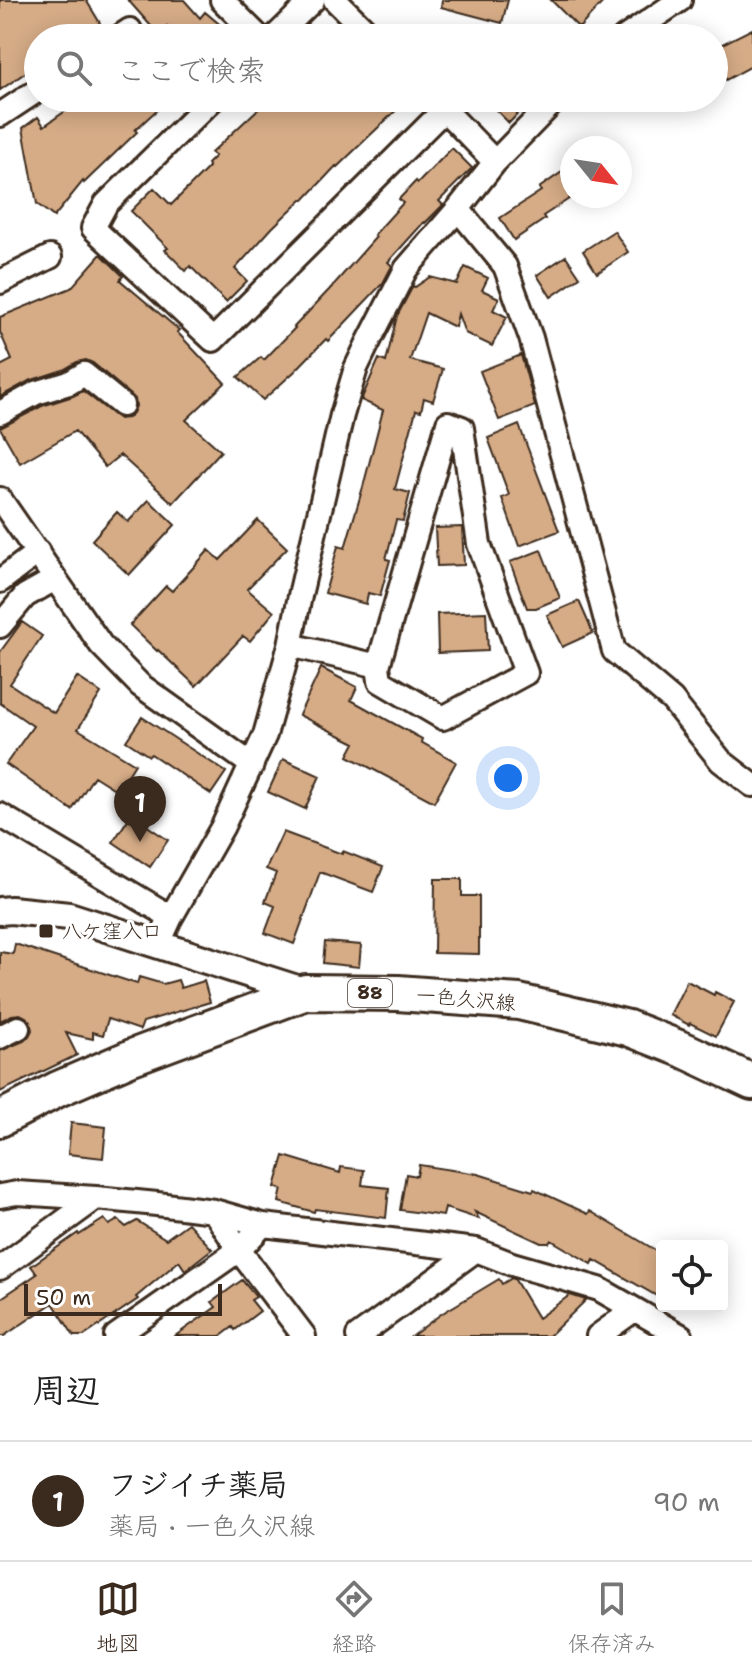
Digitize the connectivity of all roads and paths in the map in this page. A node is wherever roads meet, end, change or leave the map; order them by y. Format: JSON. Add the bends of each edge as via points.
{"nodes":[{"id":1,"x":222,"y":0,"type":"edge"},
{"id":2,"x":313,"y":0,"type":"edge"},
{"id":3,"x":335,"y":0,"type":"edge"},
{"id":4,"x":680,"y":0,"type":"edge"},
{"id":5,"x":246,"y":24,"type":"edge"},
{"id":6,"x":288,"y":24,"type":"edge"},
{"id":7,"x":359,"y":24,"type":"edge"},
{"id":8,"x":645,"y":24,"type":"edge"},
{"id":9,"x":24,"y":99,"type":"edge"},
{"id":10,"x":200,"y":112,"type":"edge"},
{"id":11,"x":430,"y":112,"type":"edge"},
{"id":12,"x":446,"y":112,"type":"edge"},
{"id":13,"x":543,"y":112,"type":"edge"},
{"id":14,"x":0,"y":115,"type":"edge"},
{"id":15,"x":495,"y":162,"type":"junction"},
{"id":16,"x":458,"y":209,"type":"junction"},
{"id":17,"x":50,"y":257,"type":"dead end"},
{"id":18,"x":0,"y":282,"type":"edge"},
{"id":19,"x":122,"y":405,"type":"dead end"},
{"id":20,"x":0,"y":413,"type":"edge"},
{"id":21,"x":0,"y":499,"type":"edge"},
{"id":22,"x":38,"y":552,"type":"junction"},
{"id":23,"x":55,"y":579,"type":"junction"},
{"id":24,"x":0,"y":581,"type":"edge"},
{"id":25,"x":0,"y":626,"type":"edge"},
{"id":26,"x":290,"y":645,"type":"junction"},
{"id":27,"x":378,"y":666,"type":"junction"},
{"id":28,"x":252,"y":765,"type":"junction"},
{"id":29,"x":752,"y":785,"type":"edge"},
{"id":30,"x":0,"y":815,"type":"edge"},
{"id":31,"x":0,"y":911,"type":"edge"},
{"id":32,"x":171,"y":917,"type":"junction"},
{"id":33,"x":159,"y":943,"type":"junction"},
{"id":34,"x":306,"y":992,"type":"junction"},
{"id":35,"x":752,"y":1082,"type":"edge"},
{"id":36,"x":0,"y":1119,"type":"edge"},
{"id":37,"x":0,"y":1196,"type":"edge"},
{"id":38,"x":96,"y":1198,"type":"junction"},
{"id":39,"x":214,"y":1211,"type":"junction"},
{"id":40,"x":263,"y":1225,"type":"junction"},
{"id":41,"x":239,"y":1250,"type":"junction"},
{"id":42,"x":476,"y":1250,"type":"junction"},
{"id":43,"x":0,"y":1268,"type":"edge"},
{"id":44,"x":634,"y":1310,"type":"junction"},
{"id":45,"x":116,"y":1336,"type":"edge"},
{"id":46,"x":304,"y":1336,"type":"edge"},
{"id":47,"x":358,"y":1336,"type":"edge"},
{"id":48,"x":598,"y":1336,"type":"edge"},
{"id":49,"x":681,"y":1336,"type":"edge"}],
"edges":[{"from":1,"to":5,"type":"street"},
{"from":2,"to":6,"type":"street"},
{"from":3,"to":7,"type":"street"},
{"from":4,"to":8,"type":"street"},
{"from":9,"to":14,"type":"street"},
{"from":10,"to":11,"type":"street","via":[[106,204],[93,228],[213,340]]},
{"from":12,"to":15,"type":"street"},
{"from":13,"to":15,"type":"street"},
{"from":15,"to":16,"type":"street"},
{"from":16,"to":26,"type":"street","via":[[406,269],[356,368]]},
{"from":16,"to":29,"type":"street","via":[[505,266],[531,338],[614,651],[672,700],[721,761]]},
{"from":17,"to":18,"type":"street"},
{"from":19,"to":20,"type":"street","via":[[84,374]]},
{"from":21,"to":22,"type":"street"},
{"from":22,"to":23,"type":"street"},
{"from":22,"to":24,"type":"street"},
{"from":23,"to":25,"type":"street","via":[[25,596]]},
{"from":23,"to":28,"type":"street","via":[[101,645],[140,685]]},
{"from":26,"to":27,"type":"street"},
{"from":26,"to":28,"type":"street"},
{"from":27,"to":27,"type":"street","via":[[380,681],[443,718],[526,673],[479,544],[462,428],[448,423]]},
{"from":28,"to":32,"type":"street"},
{"from":30,"to":32,"type":"street"},
{"from":31,"to":33,"type":"street","via":[[69,916]]},
{"from":32,"to":33,"type":"street"},
{"from":33,"to":34,"type":"street"},
{"from":34,"to":35,"type":"main road","name":"一色久沢線","number":"88","via":[[519,1002],[628,1028]]},
{"from":34,"to":36,"type":"main road","name":"一色久沢線","number":"88","via":[[132,1057]]},
{"from":37,"to":38,"type":"street"},
{"from":38,"to":39,"type":"street"},
{"from":38,"to":43,"type":"street"},
{"from":39,"to":40,"type":"street"},
{"from":39,"to":41,"type":"street"},
{"from":40,"to":41,"type":"street"},
{"from":40,"to":42,"type":"street"},
{"from":41,"to":45,"type":"street"},
{"from":41,"to":46,"type":"street"},
{"from":42,"to":44,"type":"street","via":[[599,1289]]},
{"from":42,"to":47,"type":"street"},
{"from":44,"to":48,"type":"street"},
{"from":44,"to":49,"type":"street"}]}
